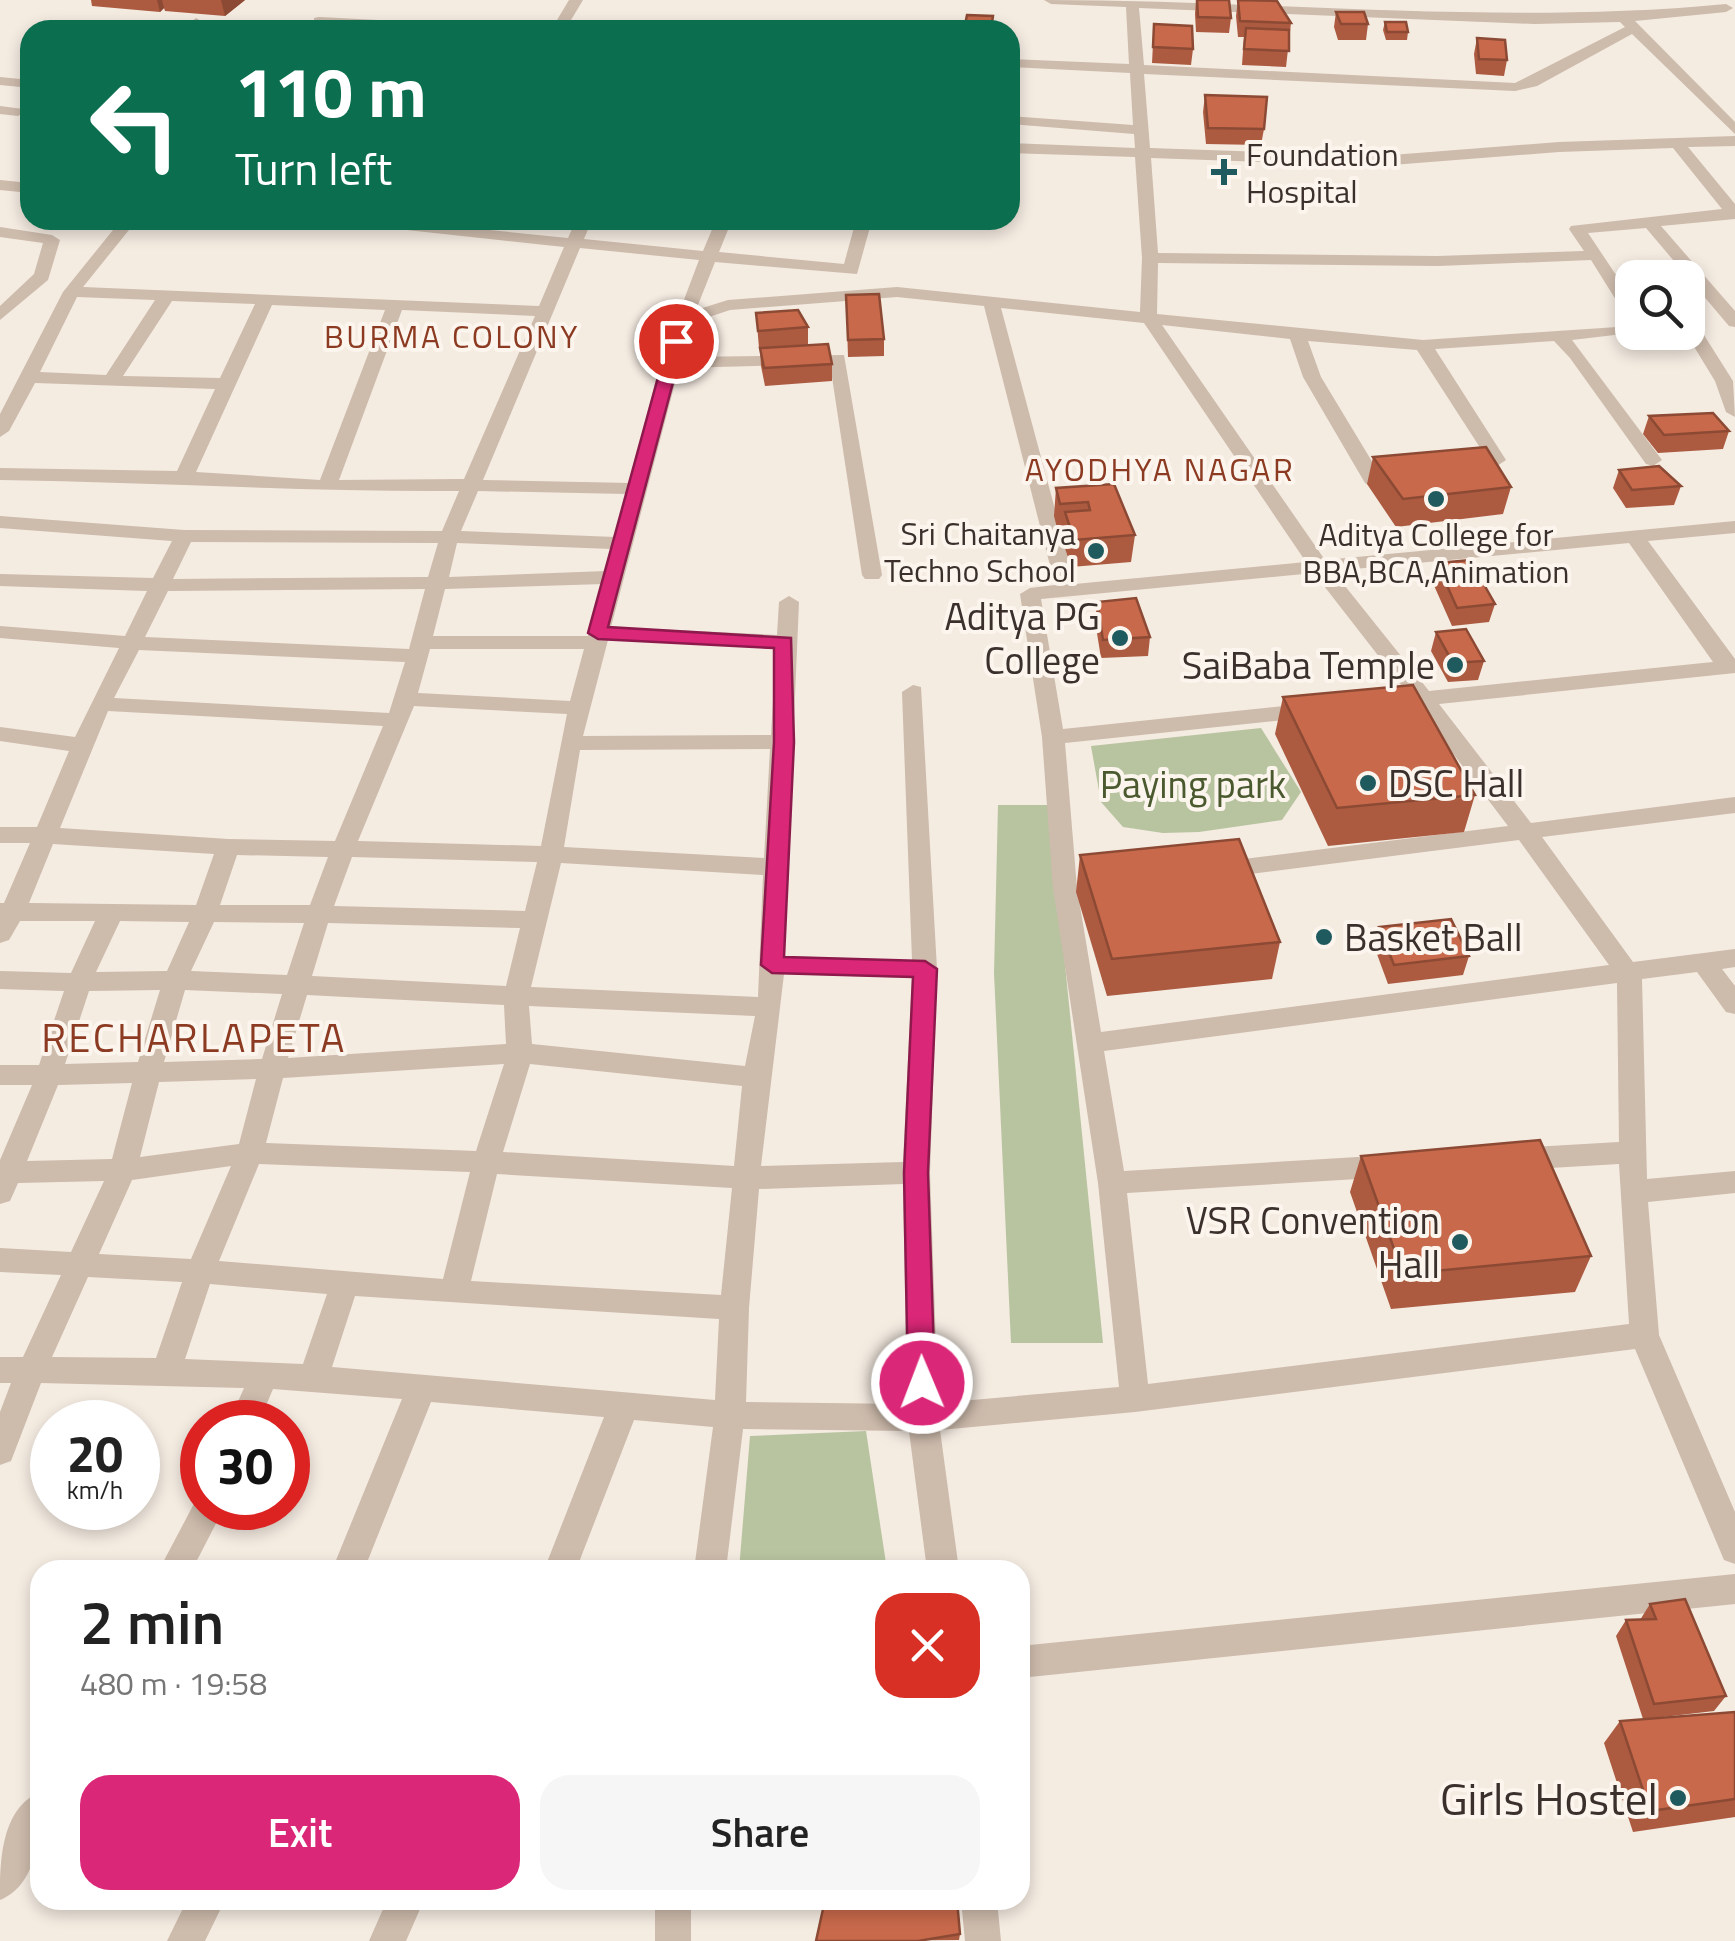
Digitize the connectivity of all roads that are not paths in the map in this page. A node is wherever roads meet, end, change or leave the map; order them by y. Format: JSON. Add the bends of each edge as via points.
{"nodes":[{"id":1,"x":1051,"y":0,"type":"edge"},
{"id":2,"x":1229,"y":0,"type":"edge"},
{"id":3,"x":1241,"y":0,"type":"edge"},
{"id":4,"x":1556,"y":0,"type":"edge"},
{"id":5,"x":1132,"y":2,"type":"edge"},
{"id":6,"x":1731,"y":9,"type":"edge"},
{"id":7,"x":1564,"y":14,"type":"junction"},
{"id":8,"x":1625,"y":19,"type":"junction"},
{"id":9,"x":1020,"y":64,"type":"edge"},
{"id":10,"x":1138,"y":72,"type":"junction"},
{"id":11,"x":0,"y":110,"type":"edge"},
{"id":12,"x":18,"y":112,"type":"dead end"},
{"id":13,"x":1020,"y":122,"type":"edge"},
{"id":14,"x":1735,"y":130,"type":"edge"},
{"id":15,"x":1143,"y":140,"type":"junction"},
{"id":16,"x":1735,"y":141,"type":"edge"},
{"id":17,"x":1677,"y":144,"type":"junction"},
{"id":18,"x":1020,"y":147,"type":"edge"},
{"id":19,"x":1734,"y":213,"type":"edge"},
{"id":20,"x":1650,"y":222,"type":"junction"},
{"id":21,"x":121,"y":230,"type":"edge"},
{"id":22,"x":487,"y":230,"type":"edge"},
{"id":23,"x":580,"y":230,"type":"edge"},
{"id":24,"x":720,"y":230,"type":"edge"},
{"id":25,"x":861,"y":230,"type":"edge"},
{"id":26,"x":0,"y":232,"type":"edge"},
{"id":27,"x":574,"y":243,"type":"junction"},
{"id":28,"x":710,"y":256,"type":"junction"},
{"id":29,"x":1596,"y":256,"type":"junction"},
{"id":30,"x":1150,"y":258,"type":"junction"},
{"id":31,"x":850,"y":270,"type":"junction"},
{"id":32,"x":1615,"y":286,"type":"edge"},
{"id":33,"x":71,"y":292,"type":"junction"},
{"id":34,"x":863,"y":294,"type":"junction"},
{"id":35,"x":166,"y":296,"type":"junction"},
{"id":36,"x":266,"y":299,"type":"junction"},
{"id":37,"x":991,"y":301,"type":"junction"},
{"id":38,"x":396,"y":304,"type":"junction"},
{"id":39,"x":545,"y":312,"type":"junction"},
{"id":40,"x":0,"y":314,"type":"edge"},
{"id":41,"x":1148,"y":316,"type":"junction"},
{"id":42,"x":683,"y":320,"type":"junction"},
{"id":43,"x":1712,"y":326,"type":"edge"},
{"id":44,"x":1615,"y":332,"type":"edge"},
{"id":45,"x":1556,"y":334,"type":"junction"},
{"id":46,"x":1298,"y":336,"type":"junction"},
{"id":47,"x":1423,"y":344,"type":"junction"},
{"id":48,"x":668,"y":362,"type":"junction"},
{"id":49,"x":30,"y":377,"type":"junction"},
{"id":50,"x":111,"y":381,"type":"junction"},
{"id":51,"x":1730,"y":381,"type":"edge"},
{"id":52,"x":225,"y":384,"type":"junction"},
{"id":53,"x":1735,"y":412,"type":"edge"},
{"id":54,"x":0,"y":431,"type":"edge"},
{"id":55,"x":1497,"y":460,"type":"edge"},
{"id":56,"x":1652,"y":460,"type":"dead end"},
{"id":57,"x":0,"y":474,"type":"edge"},
{"id":58,"x":184,"y":477,"type":"junction"},
{"id":59,"x":1375,"y":483,"type":"edge"},
{"id":60,"x":471,"y":485,"type":"junction"},
{"id":61,"x":327,"y":486,"type":"junction"},
{"id":62,"x":638,"y":489,"type":"junction"},
{"id":63,"x":0,"y":522,"type":"edge"},
{"id":64,"x":1735,"y":527,"type":"edge"},
{"id":65,"x":184,"y":536,"type":"junction"},
{"id":66,"x":449,"y":537,"type":"junction"},
{"id":67,"x":1635,"y":537,"type":"junction"},
{"id":68,"x":624,"y":543,"type":"junction"},
{"id":69,"x":1318,"y":565,"type":"junction"},
{"id":70,"x":872,"y":576,"type":"dead end"},
{"id":71,"x":615,"y":577,"type":"junction"},
{"id":72,"x":0,"y":580,"type":"edge"},
{"id":73,"x":436,"y":585,"type":"junction"},
{"id":74,"x":161,"y":587,"type":"junction"},
{"id":75,"x":1067,"y":591,"type":"junction"},
{"id":76,"x":788,"y":602,"type":"dead end"},
{"id":77,"x":0,"y":632,"type":"edge"},
{"id":78,"x":596,"y":638,"type":"junction"},
{"id":79,"x":784,"y":642,"type":"junction"},
{"id":80,"x":132,"y":643,"type":"junction"},
{"id":81,"x":418,"y":649,"type":"junction"},
{"id":82,"x":1731,"y":666,"type":"edge"},
{"id":83,"x":913,"y":692,"type":"dead end"},
{"id":84,"x":1421,"y":699,"type":"junction"},
{"id":85,"x":1382,"y":703,"type":"edge"},
{"id":86,"x":100,"y":704,"type":"junction"},
{"id":87,"x":1344,"y":707,"type":"edge"},
{"id":88,"x":579,"y":708,"type":"junction"},
{"id":89,"x":402,"y":709,"type":"junction"},
{"id":90,"x":0,"y":734,"type":"edge"},
{"id":91,"x":1053,"y":736,"type":"junction"},
{"id":92,"x":784,"y":742,"type":"junction"},
{"id":93,"x":570,"y":743,"type":"junction"},
{"id":94,"x":82,"y":745,"type":"junction"},
{"id":95,"x":1735,"y":805,"type":"edge"},
{"id":96,"x":0,"y":834,"type":"edge"},
{"id":97,"x":1526,"y":834,"type":"junction"},
{"id":98,"x":44,"y":835,"type":"junction"},
{"id":99,"x":228,"y":847,"type":"junction"},
{"id":100,"x":343,"y":849,"type":"junction"},
{"id":101,"x":551,"y":854,"type":"junction"},
{"id":102,"x":775,"y":867,"type":"junction"},
{"id":103,"x":1200,"y":872,"type":"edge"},
{"id":104,"x":6,"y":912,"type":"edge"},
{"id":105,"x":111,"y":914,"type":"junction"},
{"id":106,"x":205,"y":914,"type":"junction"},
{"id":107,"x":319,"y":914,"type":"junction"},
{"id":108,"x":535,"y":920,"type":"junction"},
{"id":109,"x":0,"y":934,"type":"edge"},
{"id":110,"x":1735,"y":958,"type":"edge"},
{"id":111,"x":1704,"y":963,"type":"junction"},
{"id":112,"x":772,"y":965,"type":"junction"},
{"id":113,"x":925,"y":969,"type":"junction"},
{"id":114,"x":1629,"y":975,"type":"junction"},
{"id":115,"x":0,"y":980,"type":"edge"},
{"id":116,"x":174,"y":980,"type":"junction"},
{"id":117,"x":80,"y":982,"type":"junction"},
{"id":118,"x":297,"y":985,"type":"junction"},
{"id":119,"x":516,"y":996,"type":"junction"},
{"id":120,"x":1735,"y":1005,"type":"edge"},
{"id":121,"x":770,"y":1007,"type":"junction"},
{"id":122,"x":1090,"y":1043,"type":"junction"},
{"id":123,"x":520,"y":1053,"type":"junction"},
{"id":124,"x":272,"y":1069,"type":"junction"},
{"id":125,"x":148,"y":1072,"type":"junction"},
{"id":126,"x":0,"y":1074,"type":"edge"},
{"id":127,"x":49,"y":1075,"type":"junction"},
{"id":128,"x":756,"y":1077,"type":"junction"},
{"id":129,"x":1632,"y":1152,"type":"junction"},
{"id":130,"x":250,"y":1153,"type":"junction"},
{"id":131,"x":1498,"y":1160,"type":"edge"},
{"id":132,"x":486,"y":1162,"type":"junction"},
{"id":133,"x":1420,"y":1164,"type":"edge"},
{"id":134,"x":122,"y":1170,"type":"junction"},
{"id":135,"x":916,"y":1173,"type":"junction"},
{"id":136,"x":744,"y":1178,"type":"junction"},
{"id":137,"x":4,"y":1179,"type":"edge"},
{"id":138,"x":1735,"y":1182,"type":"edge"},
{"id":139,"x":1112,"y":1183,"type":"junction"},
{"id":140,"x":1633,"y":1192,"type":"junction"},
{"id":141,"x":0,"y":1260,"type":"edge"},
{"id":142,"x":79,"y":1262,"type":"junction"},
{"id":143,"x":200,"y":1271,"type":"junction"},
{"id":144,"x":344,"y":1284,"type":"junction"},
{"id":145,"x":454,"y":1292,"type":"junction"},
{"id":146,"x":734,"y":1308,"type":"junction"},
{"id":147,"x":1644,"y":1334,"type":"junction"},
{"id":148,"x":15,"y":1370,"type":"edge"},
{"id":149,"x":166,"y":1371,"type":"junction"},
{"id":150,"x":263,"y":1378,"type":"junction"},
{"id":151,"x":313,"y":1378,"type":"junction"},
{"id":152,"x":422,"y":1386,"type":"junction"},
{"id":153,"x":1134,"y":1399,"type":"junction"},
{"id":154,"x":254,"y":1400,"type":"edge"},
{"id":155,"x":623,"y":1408,"type":"junction"},
{"id":156,"x":730,"y":1416,"type":"junction"},
{"id":157,"x":923,"y":1418,"type":"junction"},
{"id":158,"x":0,"y":1451,"type":"edge"},
{"id":159,"x":196,"y":1530,"type":"edge"},
{"id":160,"x":1735,"y":1549,"type":"edge"},
{"id":161,"x":179,"y":1560,"type":"edge"},
{"id":162,"x":352,"y":1560,"type":"edge"},
{"id":163,"x":564,"y":1560,"type":"edge"},
{"id":164,"x":711,"y":1560,"type":"edge"},
{"id":165,"x":942,"y":1560,"type":"edge"},
{"id":166,"x":1735,"y":1588,"type":"edge"},
{"id":167,"x":1030,"y":1661,"type":"edge"},
{"id":168,"x":30,"y":1828,"type":"edge"},
{"id":169,"x":0,"y":1882,"type":"edge"},
{"id":170,"x":201,"y":1910,"type":"edge"},
{"id":171,"x":401,"y":1910,"type":"edge"},
{"id":172,"x":673,"y":1910,"type":"edge"},
{"id":173,"x":979,"y":1910,"type":"edge"},
{"id":174,"x":184,"y":1941,"type":"edge"},
{"id":175,"x":387,"y":1941,"type":"edge"},
{"id":176,"x":673,"y":1941,"type":"edge"},
{"id":177,"x":982,"y":1941,"type":"edge"}],
"edges":[{"from":1,"to":5,"type":"street"},
{"from":2,"to":3,"type":"street"},
{"from":3,"to":7,"type":"street"},
{"from":4,"to":7,"type":"street"},
{"from":5,"to":8,"type":"street"},
{"from":5,"to":10,"type":"street"},
{"from":6,"to":8,"type":"street"},
{"from":7,"to":8,"type":"street"},
{"from":8,"to":10,"type":"street","via":[[1532,83],[1515,86]]},
{"from":8,"to":14,"type":"street"},
{"from":9,"to":10,"type":"street"},
{"from":10,"to":15,"type":"street"},
{"from":11,"to":12,"type":"street"},
{"from":13,"to":15,"type":"street"},
{"from":15,"to":17,"type":"street","via":[[1379,162]]},
{"from":15,"to":18,"type":"street"},
{"from":15,"to":30,"type":"street"},
{"from":16,"to":17,"type":"street"},
{"from":17,"to":19,"type":"street"},
{"from":19,"to":20,"type":"street"},
{"from":20,"to":29,"type":"street","via":[[1577,229]]},
{"from":20,"to":43,"type":"street"},
{"from":21,"to":33,"type":"street"},
{"from":22,"to":27,"type":"street"},
{"from":23,"to":27,"type":"street"},
{"from":24,"to":28,"type":"street"},
{"from":25,"to":31,"type":"street"},
{"from":26,"to":40,"type":"street","via":[[52,240],[42,276]]},
{"from":27,"to":28,"type":"street"},
{"from":27,"to":39,"type":"street"},
{"from":28,"to":31,"type":"street"},
{"from":28,"to":42,"type":"street"},
{"from":29,"to":30,"type":"street"},
{"from":29,"to":32,"type":"street"},
{"from":30,"to":41,"type":"street"},
{"from":31,"to":34,"type":"street"},
{"from":33,"to":35,"type":"street"},
{"from":33,"to":49,"type":"street"},
{"from":34,"to":37,"type":"street"},
{"from":34,"to":42,"type":"street","via":[[728,305]]},
{"from":35,"to":36,"type":"street"},
{"from":35,"to":50,"type":"street"},
{"from":36,"to":38,"type":"street"},
{"from":36,"to":52,"type":"street"},
{"from":37,"to":41,"type":"street"},
{"from":37,"to":75,"type":"street"},
{"from":38,"to":39,"type":"street"},
{"from":38,"to":61,"type":"street"},
{"from":39,"to":60,"type":"street"},
{"from":41,"to":46,"type":"street"},
{"from":41,"to":69,"type":"street"},
{"from":42,"to":48,"type":"street"},
{"from":43,"to":51,"type":"street"},
{"from":44,"to":45,"type":"street"},
{"from":45,"to":47,"type":"street"},
{"from":45,"to":56,"type":"street"},
{"from":46,"to":47,"type":"street"},
{"from":46,"to":59,"type":"street","via":[[1312,378]]},
{"from":47,"to":55,"type":"street"},
{"from":48,"to":62,"type":"street"},
{"from":48,"to":70,"type":"street","via":[[838,359]]},
{"from":49,"to":50,"type":"street"},
{"from":49,"to":54,"type":"street"},
{"from":50,"to":52,"type":"street"},
{"from":51,"to":53,"type":"street"},
{"from":52,"to":58,"type":"street"},
{"from":57,"to":58,"type":"street"},
{"from":58,"to":61,"type":"street"},
{"from":60,"to":61,"type":"street"},
{"from":60,"to":62,"type":"street"},
{"from":60,"to":66,"type":"street"},
{"from":62,"to":68,"type":"street"},
{"from":63,"to":65,"type":"street"},
{"from":64,"to":67,"type":"street"},
{"from":65,"to":66,"type":"street"},
{"from":65,"to":74,"type":"street"},
{"from":66,"to":68,"type":"street"},
{"from":66,"to":73,"type":"street"},
{"from":67,"to":69,"type":"street"},
{"from":67,"to":82,"type":"street"},
{"from":68,"to":71,"type":"street"},
{"from":69,"to":75,"type":"street"},
{"from":69,"to":84,"type":"street"},
{"from":71,"to":73,"type":"street"},
{"from":71,"to":78,"type":"street"},
{"from":72,"to":74,"type":"street"},
{"from":73,"to":74,"type":"street"},
{"from":73,"to":81,"type":"street"},
{"from":74,"to":80,"type":"street"},
{"from":75,"to":91,"type":"street","via":[[1030,594]]},
{"from":76,"to":79,"type":"street"},
{"from":77,"to":80,"type":"street"},
{"from":78,"to":79,"type":"street"},
{"from":78,"to":81,"type":"street"},
{"from":78,"to":88,"type":"street"},
{"from":79,"to":92,"type":"street"},
{"from":80,"to":81,"type":"street"},
{"from":80,"to":86,"type":"street"},
{"from":81,"to":89,"type":"street"},
{"from":82,"to":84,"type":"street"},
{"from":83,"to":113,"type":"street"},
{"from":84,"to":85,"type":"street"},
{"from":84,"to":97,"type":"street"},
{"from":86,"to":89,"type":"street"},
{"from":86,"to":94,"type":"street"},
{"from":87,"to":91,"type":"street"},
{"from":88,"to":89,"type":"street"},
{"from":88,"to":93,"type":"street"},
{"from":89,"to":100,"type":"street"},
{"from":90,"to":94,"type":"street"},
{"from":91,"to":122,"type":"street"},
{"from":92,"to":93,"type":"street"},
{"from":92,"to":102,"type":"street"},
{"from":93,"to":101,"type":"street"},
{"from":94,"to":98,"type":"street"},
{"from":95,"to":97,"type":"street"},
{"from":96,"to":98,"type":"street"},
{"from":97,"to":103,"type":"street"},
{"from":97,"to":114,"type":"street"},
{"from":98,"to":99,"type":"street"},
{"from":98,"to":104,"type":"street"},
{"from":99,"to":100,"type":"street"},
{"from":99,"to":106,"type":"street"},
{"from":100,"to":101,"type":"street"},
{"from":100,"to":107,"type":"street"},
{"from":101,"to":102,"type":"street"},
{"from":101,"to":108,"type":"street"},
{"from":102,"to":112,"type":"street"},
{"from":104,"to":105,"type":"street"},
{"from":104,"to":109,"type":"street"},
{"from":105,"to":106,"type":"street"},
{"from":105,"to":117,"type":"street"},
{"from":106,"to":107,"type":"street"},
{"from":106,"to":116,"type":"street"},
{"from":107,"to":108,"type":"street"},
{"from":107,"to":118,"type":"street"},
{"from":108,"to":119,"type":"street"},
{"from":110,"to":111,"type":"street"},
{"from":111,"to":114,"type":"street"},
{"from":111,"to":120,"type":"street"},
{"from":112,"to":113,"type":"street"},
{"from":112,"to":121,"type":"street"},
{"from":113,"to":135,"type":"street"},
{"from":114,"to":122,"type":"street"},
{"from":114,"to":129,"type":"street"},
{"from":115,"to":117,"type":"street"},
{"from":116,"to":117,"type":"street"},
{"from":116,"to":118,"type":"street"},
{"from":116,"to":125,"type":"street"},
{"from":117,"to":127,"type":"street"},
{"from":118,"to":119,"type":"street"},
{"from":118,"to":124,"type":"street"},
{"from":119,"to":121,"type":"street"},
{"from":119,"to":123,"type":"street"},
{"from":121,"to":128,"type":"street"},
{"from":122,"to":139,"type":"street"},
{"from":123,"to":124,"type":"street"},
{"from":123,"to":128,"type":"street"},
{"from":123,"to":132,"type":"street"},
{"from":124,"to":125,"type":"street"},
{"from":124,"to":130,"type":"street"},
{"from":125,"to":127,"type":"street"},
{"from":125,"to":134,"type":"street"},
{"from":126,"to":127,"type":"street"},
{"from":127,"to":137,"type":"street"},
{"from":128,"to":136,"type":"street"},
{"from":129,"to":131,"type":"street"},
{"from":129,"to":140,"type":"street"},
{"from":130,"to":132,"type":"street"},
{"from":130,"to":134,"type":"street"},
{"from":130,"to":143,"type":"street"},
{"from":132,"to":136,"type":"street"},
{"from":132,"to":145,"type":"street"},
{"from":133,"to":139,"type":"street"},
{"from":134,"to":137,"type":"street"},
{"from":134,"to":142,"type":"street"},
{"from":135,"to":136,"type":"street"},
{"from":135,"to":157,"type":"street"},
{"from":136,"to":146,"type":"street"},
{"from":138,"to":140,"type":"street"},
{"from":139,"to":153,"type":"street"},
{"from":140,"to":147,"type":"street"},
{"from":141,"to":142,"type":"street"},
{"from":142,"to":143,"type":"street"},
{"from":142,"to":148,"type":"street"},
{"from":143,"to":144,"type":"street"},
{"from":143,"to":149,"type":"street"},
{"from":144,"to":145,"type":"street"},
{"from":144,"to":151,"type":"street"},
{"from":145,"to":146,"type":"street"},
{"from":146,"to":156,"type":"street"},
{"from":147,"to":153,"type":"street"},
{"from":147,"to":160,"type":"street"},
{"from":148,"to":149,"type":"street"},
{"from":148,"to":158,"type":"street"},
{"from":149,"to":150,"type":"street"},
{"from":150,"to":151,"type":"street"},
{"from":150,"to":154,"type":"street"},
{"from":151,"to":152,"type":"street"},
{"from":152,"to":155,"type":"street"},
{"from":152,"to":162,"type":"street"},
{"from":153,"to":157,"type":"street"},
{"from":155,"to":156,"type":"street"},
{"from":155,"to":163,"type":"street"},
{"from":156,"to":157,"type":"street"},
{"from":156,"to":164,"type":"street"},
{"from":157,"to":165,"type":"street"},
{"from":159,"to":161,"type":"street"},
{"from":166,"to":167,"type":"street"},
{"from":168,"to":169,"type":"street"},
{"from":170,"to":174,"type":"street"},
{"from":171,"to":175,"type":"street"},
{"from":172,"to":176,"type":"street"},
{"from":173,"to":177,"type":"street"}]}
